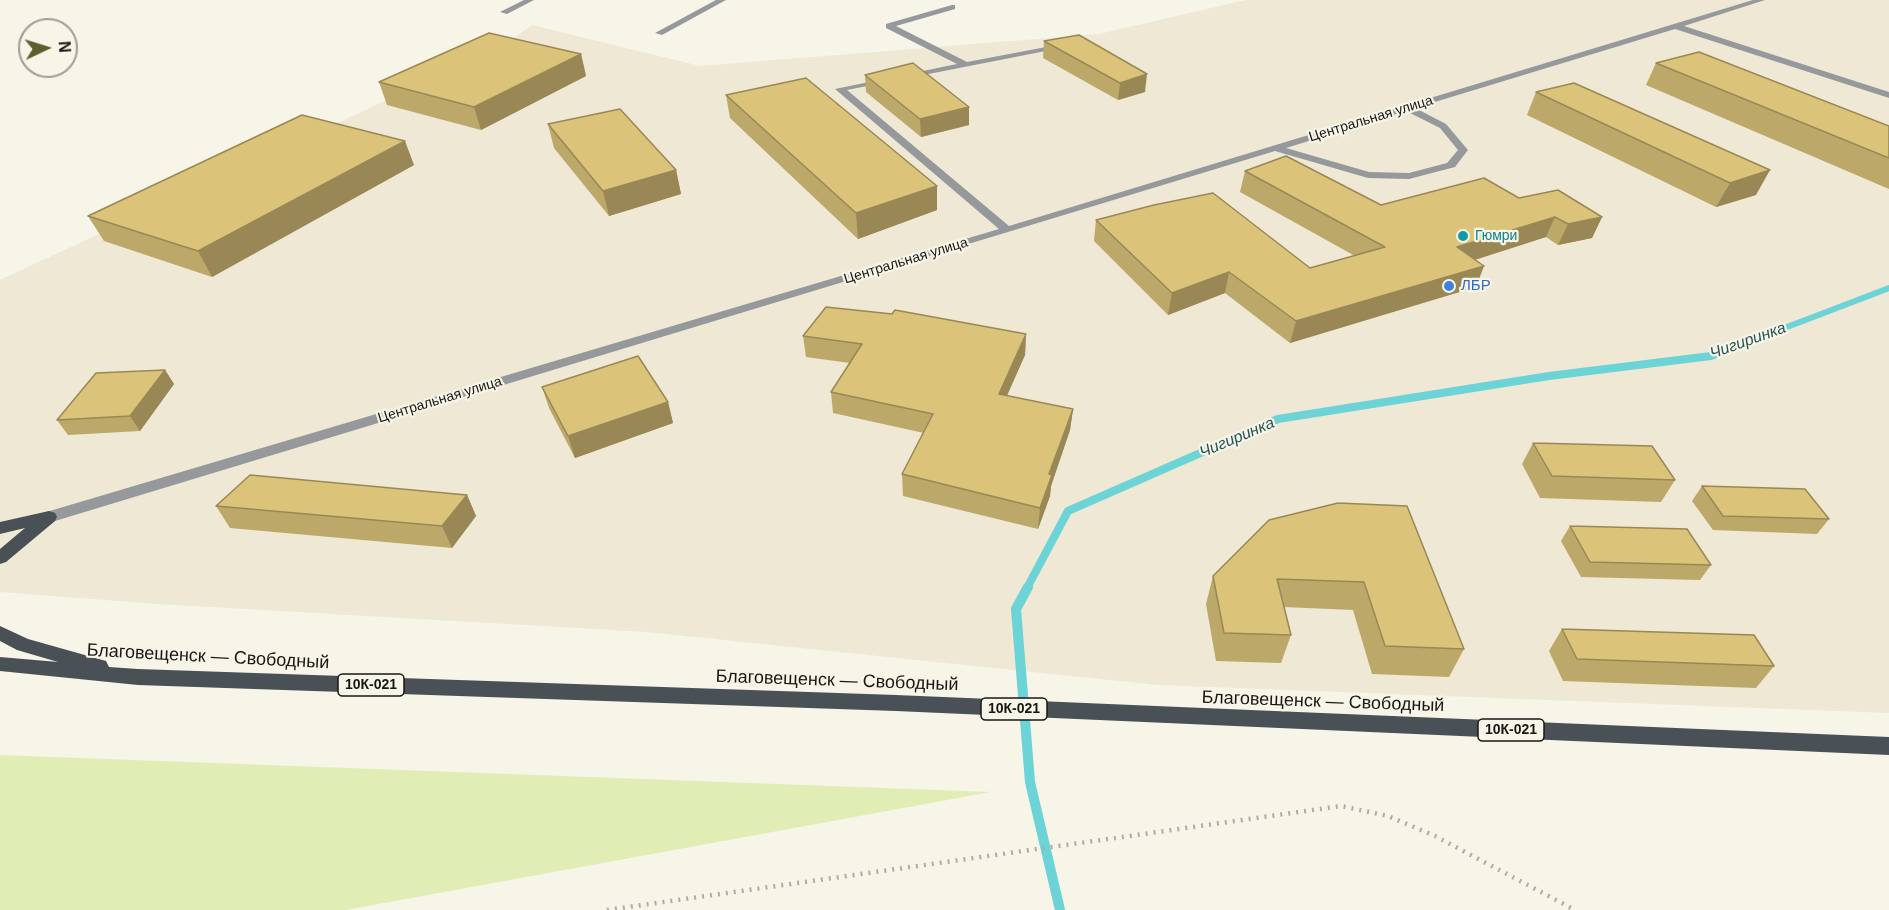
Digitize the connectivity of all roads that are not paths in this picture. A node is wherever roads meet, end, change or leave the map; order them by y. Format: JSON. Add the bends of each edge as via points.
{"nodes":[{"id":1,"x":530,"y":0,"type":"edge"},
{"id":2,"x":722,"y":0,"type":"edge"},
{"id":3,"x":1761,"y":0,"type":"edge"},
{"id":4,"x":952,"y":8,"type":"dead end"},
{"id":5,"x":504,"y":12,"type":"dead end"},
{"id":6,"x":1675,"y":26,"type":"junction"},
{"id":7,"x":658,"y":33,"type":"dead end"},
{"id":8,"x":1076,"y":45,"type":"edge"},
{"id":9,"x":966,"y":65,"type":"junction"},
{"id":10,"x":1889,"y":95,"type":"edge"},
{"id":11,"x":1407,"y":108,"type":"junction"},
{"id":12,"x":1274,"y":148,"type":"junction"},
{"id":13,"x":1006,"y":230,"type":"junction"},
{"id":14,"x":49,"y":517,"type":"junction"},
{"id":15,"x":0,"y":528,"type":"edge"},
{"id":16,"x":0,"y":550,"type":"edge"},
{"id":17,"x":0,"y":558,"type":"edge"},
{"id":18,"x":0,"y":633,"type":"edge"},
{"id":19,"x":0,"y":664,"type":"edge"},
{"id":20,"x":138,"y":677,"type":"junction"},
{"id":21,"x":1889,"y":746,"type":"edge"}],
"edges":[{"from":1,"to":5,"type":"street"},
{"from":2,"to":7,"type":"street"},
{"from":3,"to":6,"type":"street","name":"Центральная улица"},
{"from":4,"to":9,"type":"street","via":[[889,26]]},
{"from":6,"to":10,"type":"street"},
{"from":6,"to":11,"type":"street","name":"Центральная улица"},
{"from":8,"to":9,"type":"street"},
{"from":9,"to":13,"type":"street","via":[[840,89]]},
{"from":11,"to":12,"type":"street","name":"Центральная улица"},
{"from":11,"to":12,"type":"street","via":[[1443,126],[1463,150],[1450,165],[1409,176],[1368,176]]},
{"from":12,"to":13,"type":"street","name":"Центральная улица"},
{"from":13,"to":14,"type":"street","name":"Центральная улица"},
{"from":14,"to":15,"type":"main road"},
{"from":14,"to":16,"type":"street","name":"Центральная улица"},
{"from":14,"to":17,"type":"main road"},
{"from":18,"to":20,"type":"main road","via":[[23,645]]},
{"from":19,"to":20,"type":"main road","name":"Благовещенск — Свободный","number":"10К-021"},
{"from":20,"to":21,"type":"main road","name":"Благовещенск — Свободный","number":"10К-021","via":[[896,703]]}]}
